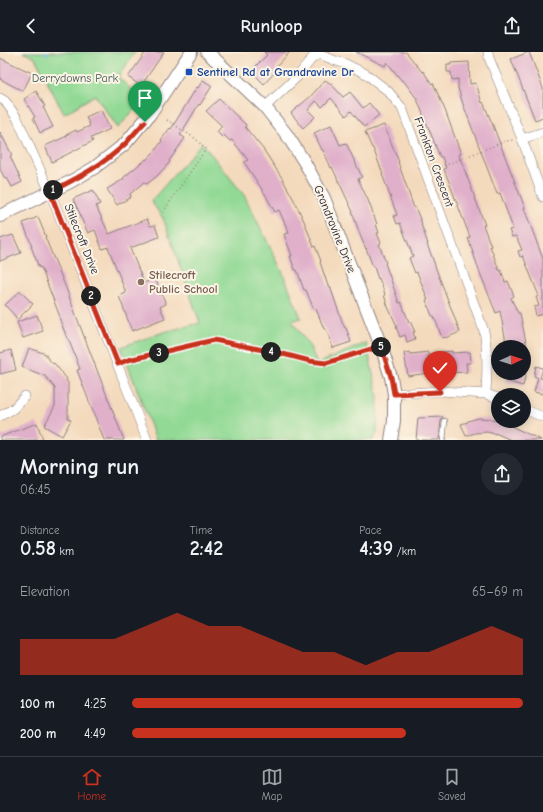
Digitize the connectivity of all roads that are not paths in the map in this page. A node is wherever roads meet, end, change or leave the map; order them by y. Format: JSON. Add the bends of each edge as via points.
{"nodes":[{"id":1,"x":191,"y":52,"type":"edge"},
{"id":2,"x":207,"y":52,"type":"edge"},
{"id":3,"x":488,"y":52,"type":"edge"},
{"id":4,"x":0,"y":98,"type":"edge"},
{"id":5,"x":265,"y":107,"type":"junction"},
{"id":6,"x":543,"y":132,"type":"edge"},
{"id":7,"x":522,"y":139,"type":"junction"},
{"id":8,"x":50,"y":192,"type":"junction"},
{"id":9,"x":543,"y":197,"type":"edge"},
{"id":10,"x":0,"y":216,"type":"edge"},
{"id":11,"x":394,"y":394,"type":"junction"},
{"id":12,"x":486,"y":394,"type":"junction"},
{"id":13,"x":25,"y":396,"type":"dead end"},
{"id":14,"x":491,"y":396,"type":"edge"},
{"id":15,"x":531,"y":412,"type":"edge"},
{"id":16,"x":0,"y":416,"type":"edge"},
{"id":17,"x":543,"y":417,"type":"edge"},
{"id":18,"x":445,"y":421,"type":"dead end"},
{"id":19,"x":147,"y":440,"type":"edge"},
{"id":20,"x":391,"y":440,"type":"edge"},
{"id":21,"x":443,"y":440,"type":"edge"}],
"edges":[{"from":1,"to":8,"type":"street","via":[[150,114],[125,144],[94,168]]},
{"from":2,"to":5,"type":"street","name":"Grandravine Drive"},
{"from":3,"to":7,"type":"street"},
{"from":4,"to":8,"type":"street","name":"Stilecroft Drive","via":[[17,118]]},
{"from":5,"to":11,"type":"street","name":"Grandravine Drive","via":[[287,135],[324,198],[381,346]]},
{"from":5,"to":12,"type":"street","name":"Frankton Crescent","via":[[320,54],[366,74],[388,91],[402,108],[484,331],[487,348]]},
{"from":6,"to":7,"type":"street"},
{"from":7,"to":9,"type":"street"},
{"from":8,"to":10,"type":"street"},
{"from":8,"to":19,"type":"street","name":"Stilecroft Drive"},
{"from":11,"to":12,"type":"street"},
{"from":11,"to":20,"type":"street","name":"Grandravine Drive"},
{"from":12,"to":14,"type":"street"},
{"from":13,"to":16,"type":"street","via":[[13,409]]},
{"from":15,"to":17,"type":"street"},
{"from":18,"to":21,"type":"lane"}]}
